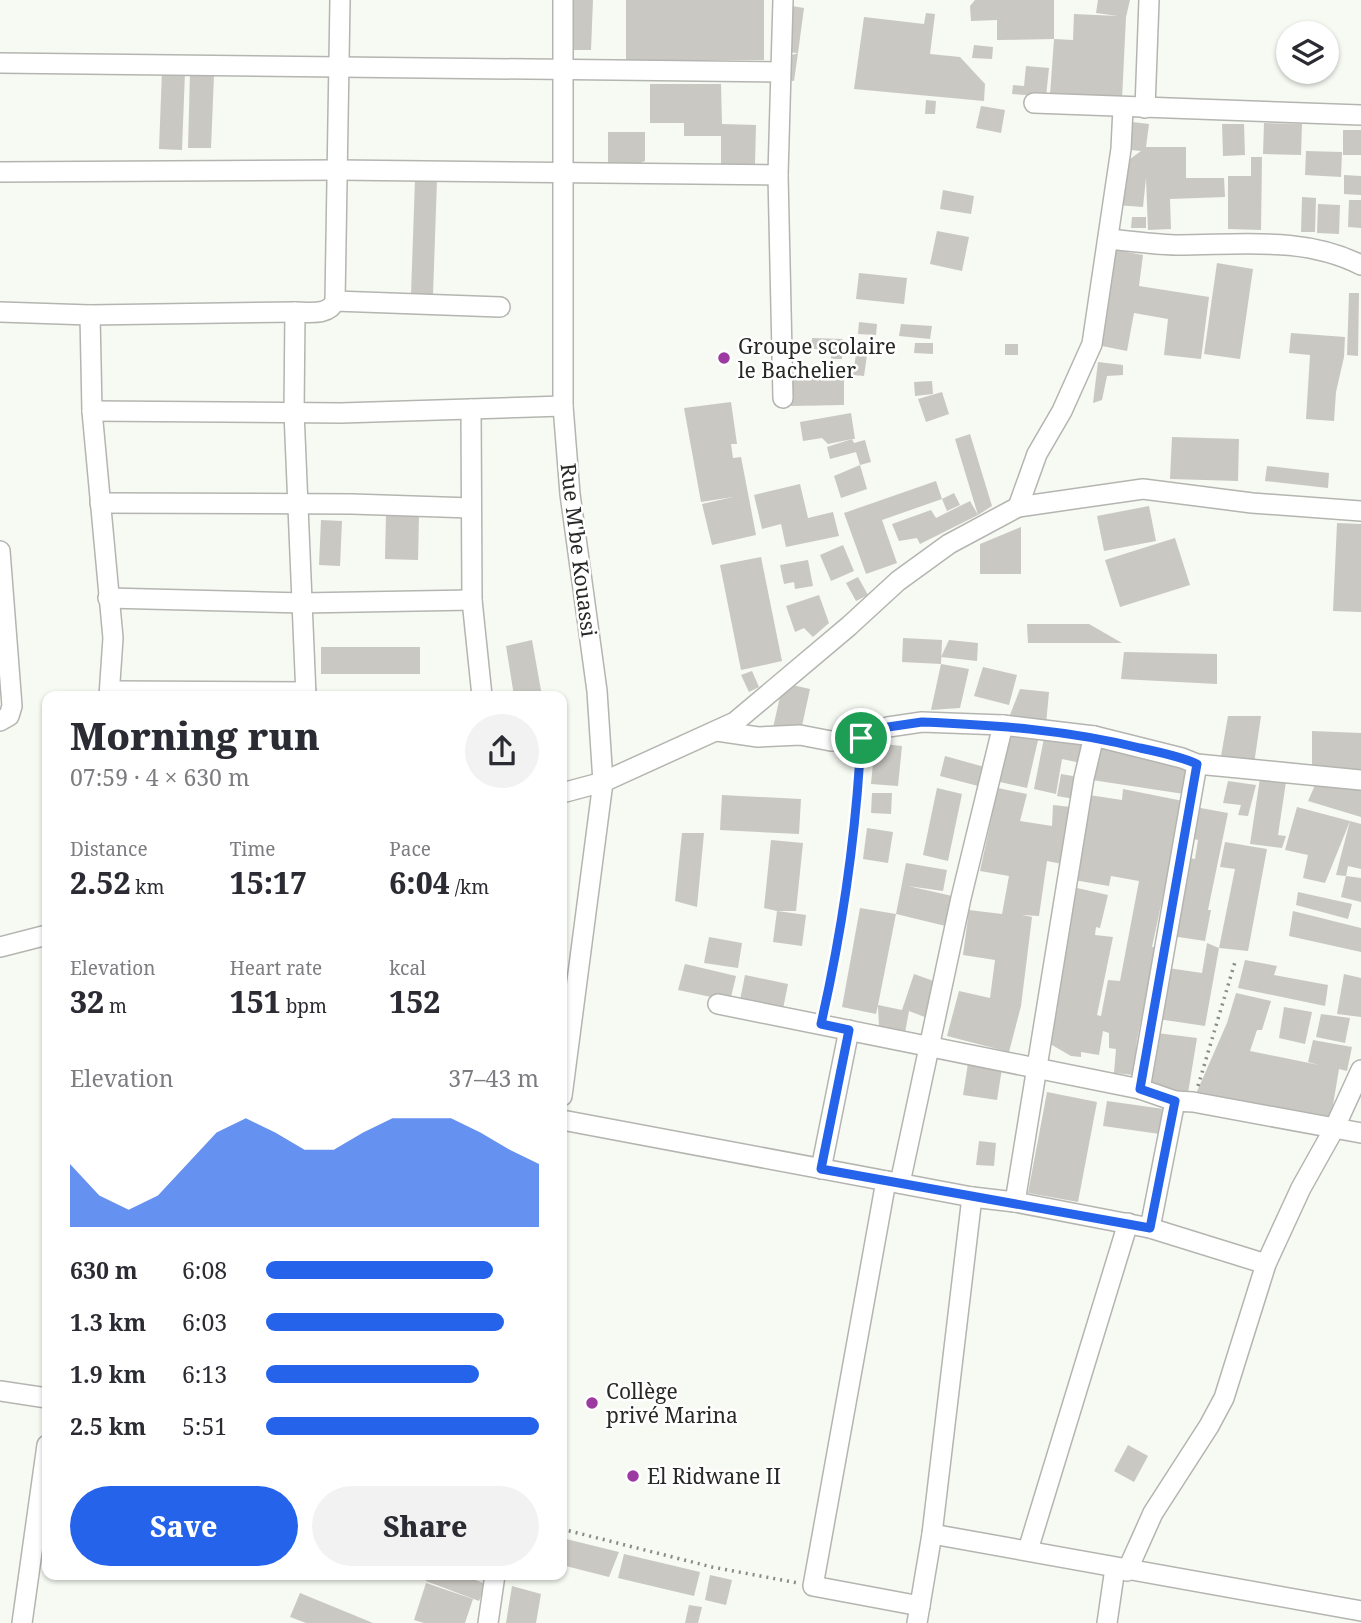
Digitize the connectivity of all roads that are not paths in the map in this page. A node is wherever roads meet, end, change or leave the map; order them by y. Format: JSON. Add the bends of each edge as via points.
{"nodes":[{"id":1,"x":340,"y":0,"type":"edge"},
{"id":2,"x":562,"y":0,"type":"edge"},
{"id":3,"x":783,"y":0,"type":"edge"},
{"id":4,"x":1149,"y":0,"type":"edge"},
{"id":5,"x":0,"y":63,"type":"edge"},
{"id":6,"x":339,"y":67,"type":"junction"},
{"id":7,"x":564,"y":69,"type":"junction"},
{"id":8,"x":780,"y":72,"type":"junction"},
{"id":9,"x":1034,"y":103,"type":"dead end"},
{"id":10,"x":1123,"y":108,"type":"junction"},
{"id":11,"x":1145,"y":108,"type":"junction"},
{"id":12,"x":1361,"y":115,"type":"edge"},
{"id":13,"x":338,"y":170,"type":"junction"},
{"id":14,"x":0,"y":172,"type":"edge"},
{"id":15,"x":564,"y":174,"type":"junction"},
{"id":16,"x":778,"y":175,"type":"junction"},
{"id":17,"x":1108,"y":239,"type":"junction"},
{"id":18,"x":1361,"y":265,"type":"edge"},
{"id":19,"x":335,"y":301,"type":"junction"},
{"id":20,"x":500,"y":307,"type":"dead end"},
{"id":21,"x":0,"y":312,"type":"edge"},
{"id":22,"x":295,"y":312,"type":"junction"},
{"id":23,"x":90,"y":315,"type":"junction"},
{"id":24,"x":783,"y":398,"type":"dead end"},
{"id":25,"x":563,"y":406,"type":"junction"},
{"id":26,"x":471,"y":410,"type":"junction"},
{"id":27,"x":92,"y":411,"type":"junction"},
{"id":28,"x":295,"y":412,"type":"junction"},
{"id":29,"x":100,"y":503,"type":"junction"},
{"id":30,"x":298,"y":503,"type":"junction"},
{"id":31,"x":1018,"y":507,"type":"junction"},
{"id":32,"x":471,"y":508,"type":"junction"},
{"id":33,"x":1361,"y":511,"type":"edge"},
{"id":34,"x":0,"y":551,"type":"edge"},
{"id":35,"x":108,"y":598,"type":"junction"},
{"id":36,"x":472,"y":600,"type":"junction"},
{"id":37,"x":303,"y":603,"type":"junction"},
{"id":38,"x":109,"y":691,"type":"edge"},
{"id":39,"x":306,"y":691,"type":"edge"},
{"id":40,"x":481,"y":691,"type":"edge"},
{"id":41,"x":0,"y":721,"type":"edge"},
{"id":42,"x":1003,"y":725,"type":"junction"},
{"id":43,"x":716,"y":730,"type":"junction"},
{"id":44,"x":1094,"y":736,"type":"junction"},
{"id":45,"x":1197,"y":764,"type":"junction"},
{"id":46,"x":1361,"y":780,"type":"edge"},
{"id":47,"x":603,"y":782,"type":"junction"},
{"id":48,"x":567,"y":792,"type":"edge"},
{"id":49,"x":42,"y":935,"type":"edge"},
{"id":50,"x":0,"y":947,"type":"edge"},
{"id":51,"x":718,"y":1004,"type":"dead end"},
{"id":52,"x":849,"y":1030,"type":"junction"},
{"id":53,"x":929,"y":1045,"type":"junction"},
{"id":54,"x":567,"y":1058,"type":"edge"},
{"id":55,"x":1037,"y":1067,"type":"junction"},
{"id":56,"x":1361,"y":1070,"type":"edge"},
{"id":57,"x":1140,"y":1089,"type":"junction"},
{"id":58,"x":1184,"y":1102,"type":"junction"},
{"id":59,"x":567,"y":1121,"type":"edge"},
{"id":60,"x":1334,"y":1129,"type":"junction"},
{"id":61,"x":1361,"y":1133,"type":"edge"},
{"id":62,"x":821,"y":1169,"type":"junction"},
{"id":63,"x":893,"y":1182,"type":"junction"},
{"id":64,"x":972,"y":1197,"type":"junction"},
{"id":65,"x":1015,"y":1202,"type":"junction"},
{"id":66,"x":1128,"y":1223,"type":"junction"},
{"id":67,"x":1150,"y":1228,"type":"junction"},
{"id":68,"x":1266,"y":1264,"type":"junction"},
{"id":69,"x":0,"y":1391,"type":"edge"},
{"id":70,"x":42,"y":1397,"type":"edge"},
{"id":71,"x":42,"y":1481,"type":"edge"},
{"id":72,"x":932,"y":1534,"type":"junction"},
{"id":73,"x":1028,"y":1550,"type":"junction"},
{"id":74,"x":1121,"y":1569,"type":"junction"},
{"id":75,"x":494,"y":1580,"type":"edge"},
{"id":76,"x":1361,"y":1611,"type":"edge"},
{"id":77,"x":919,"y":1614,"type":"edge"},
{"id":78,"x":22,"y":1623,"type":"edge"},
{"id":79,"x":488,"y":1623,"type":"edge"},
{"id":80,"x":1107,"y":1623,"type":"edge"}],
"edges":[{"from":1,"to":6,"type":"street"},
{"from":2,"to":7,"type":"street","name":"Rue M'be Kouassi"},
{"from":3,"to":8,"type":"street"},
{"from":4,"to":11,"type":"street"},
{"from":5,"to":6,"type":"street"},
{"from":6,"to":7,"type":"street"},
{"from":6,"to":13,"type":"street"},
{"from":7,"to":8,"type":"street"},
{"from":7,"to":15,"type":"street","name":"Rue M'be Kouassi"},
{"from":8,"to":16,"type":"street"},
{"from":9,"to":10,"type":"street"},
{"from":10,"to":11,"type":"street"},
{"from":10,"to":17,"type":"street"},
{"from":11,"to":12,"type":"street"},
{"from":13,"to":14,"type":"street"},
{"from":13,"to":15,"type":"street"},
{"from":13,"to":19,"type":"street"},
{"from":15,"to":16,"type":"street"},
{"from":15,"to":25,"type":"street","name":"Rue M'be Kouassi"},
{"from":16,"to":24,"type":"street"},
{"from":17,"to":18,"type":"street","via":[[1176,245],[1305,246],[1340,254]]},
{"from":17,"to":31,"type":"street","via":[[1091,344],[1037,454]]},
{"from":19,"to":20,"type":"street"},
{"from":19,"to":22,"type":"street","via":[[327,311]]},
{"from":21,"to":23,"type":"street"},
{"from":22,"to":23,"type":"street"},
{"from":22,"to":28,"type":"street"},
{"from":23,"to":27,"type":"street"},
{"from":25,"to":26,"type":"street"},
{"from":25,"to":47,"type":"street","name":"Rue M'be Kouassi","via":[[597,691]]},
{"from":26,"to":28,"type":"street"},
{"from":26,"to":32,"type":"street"},
{"from":27,"to":28,"type":"street"},
{"from":27,"to":29,"type":"street"},
{"from":28,"to":30,"type":"street"},
{"from":29,"to":30,"type":"street"},
{"from":29,"to":35,"type":"street"},
{"from":30,"to":32,"type":"street"},
{"from":30,"to":37,"type":"street"},
{"from":31,"to":33,"type":"street","via":[[1143,489]]},
{"from":31,"to":43,"type":"street","via":[[948,544],[898,581],[735,722]]},
{"from":32,"to":36,"type":"street"},
{"from":34,"to":41,"type":"street","via":[[12,706],[9,716]]},
{"from":35,"to":37,"type":"street"},
{"from":35,"to":38,"type":"street","via":[[113,638]]},
{"from":36,"to":37,"type":"street"},
{"from":36,"to":40,"type":"street"},
{"from":37,"to":39,"type":"street"},
{"from":42,"to":43,"type":"street","via":[[922,722],[831,741],[800,734],[758,737]]},
{"from":42,"to":44,"type":"street"},
{"from":42,"to":53,"type":"street"},
{"from":43,"to":47,"type":"street"},
{"from":44,"to":45,"type":"street"},
{"from":44,"to":55,"type":"street"},
{"from":45,"to":46,"type":"street"},
{"from":45,"to":57,"type":"street"},
{"from":47,"to":48,"type":"street"},
{"from":47,"to":54,"type":"street","name":"Rue M'be Kouassi"},
{"from":49,"to":50,"type":"street"},
{"from":51,"to":52,"type":"street"},
{"from":52,"to":53,"type":"street"},
{"from":52,"to":62,"type":"street"},
{"from":53,"to":55,"type":"street"},
{"from":53,"to":63,"type":"street"},
{"from":55,"to":57,"type":"street"},
{"from":55,"to":65,"type":"street"},
{"from":56,"to":60,"type":"street"},
{"from":57,"to":58,"type":"street"},
{"from":58,"to":60,"type":"street"},
{"from":58,"to":67,"type":"street"},
{"from":59,"to":62,"type":"street"},
{"from":60,"to":61,"type":"street"},
{"from":60,"to":68,"type":"street"},
{"from":62,"to":63,"type":"street"},
{"from":63,"to":64,"type":"street"},
{"from":63,"to":77,"type":"street","via":[[813,1586]]},
{"from":64,"to":65,"type":"street"},
{"from":64,"to":72,"type":"street"},
{"from":65,"to":66,"type":"street"},
{"from":66,"to":67,"type":"street"},
{"from":66,"to":73,"type":"street"},
{"from":67,"to":68,"type":"street"},
{"from":68,"to":74,"type":"street","via":[[1224,1398]]},
{"from":69,"to":70,"type":"street"},
{"from":71,"to":78,"type":"street"},
{"from":72,"to":73,"type":"street"},
{"from":72,"to":77,"type":"street"},
{"from":73,"to":74,"type":"street"},
{"from":74,"to":76,"type":"street"},
{"from":74,"to":80,"type":"street"},
{"from":75,"to":79,"type":"street"}]}
